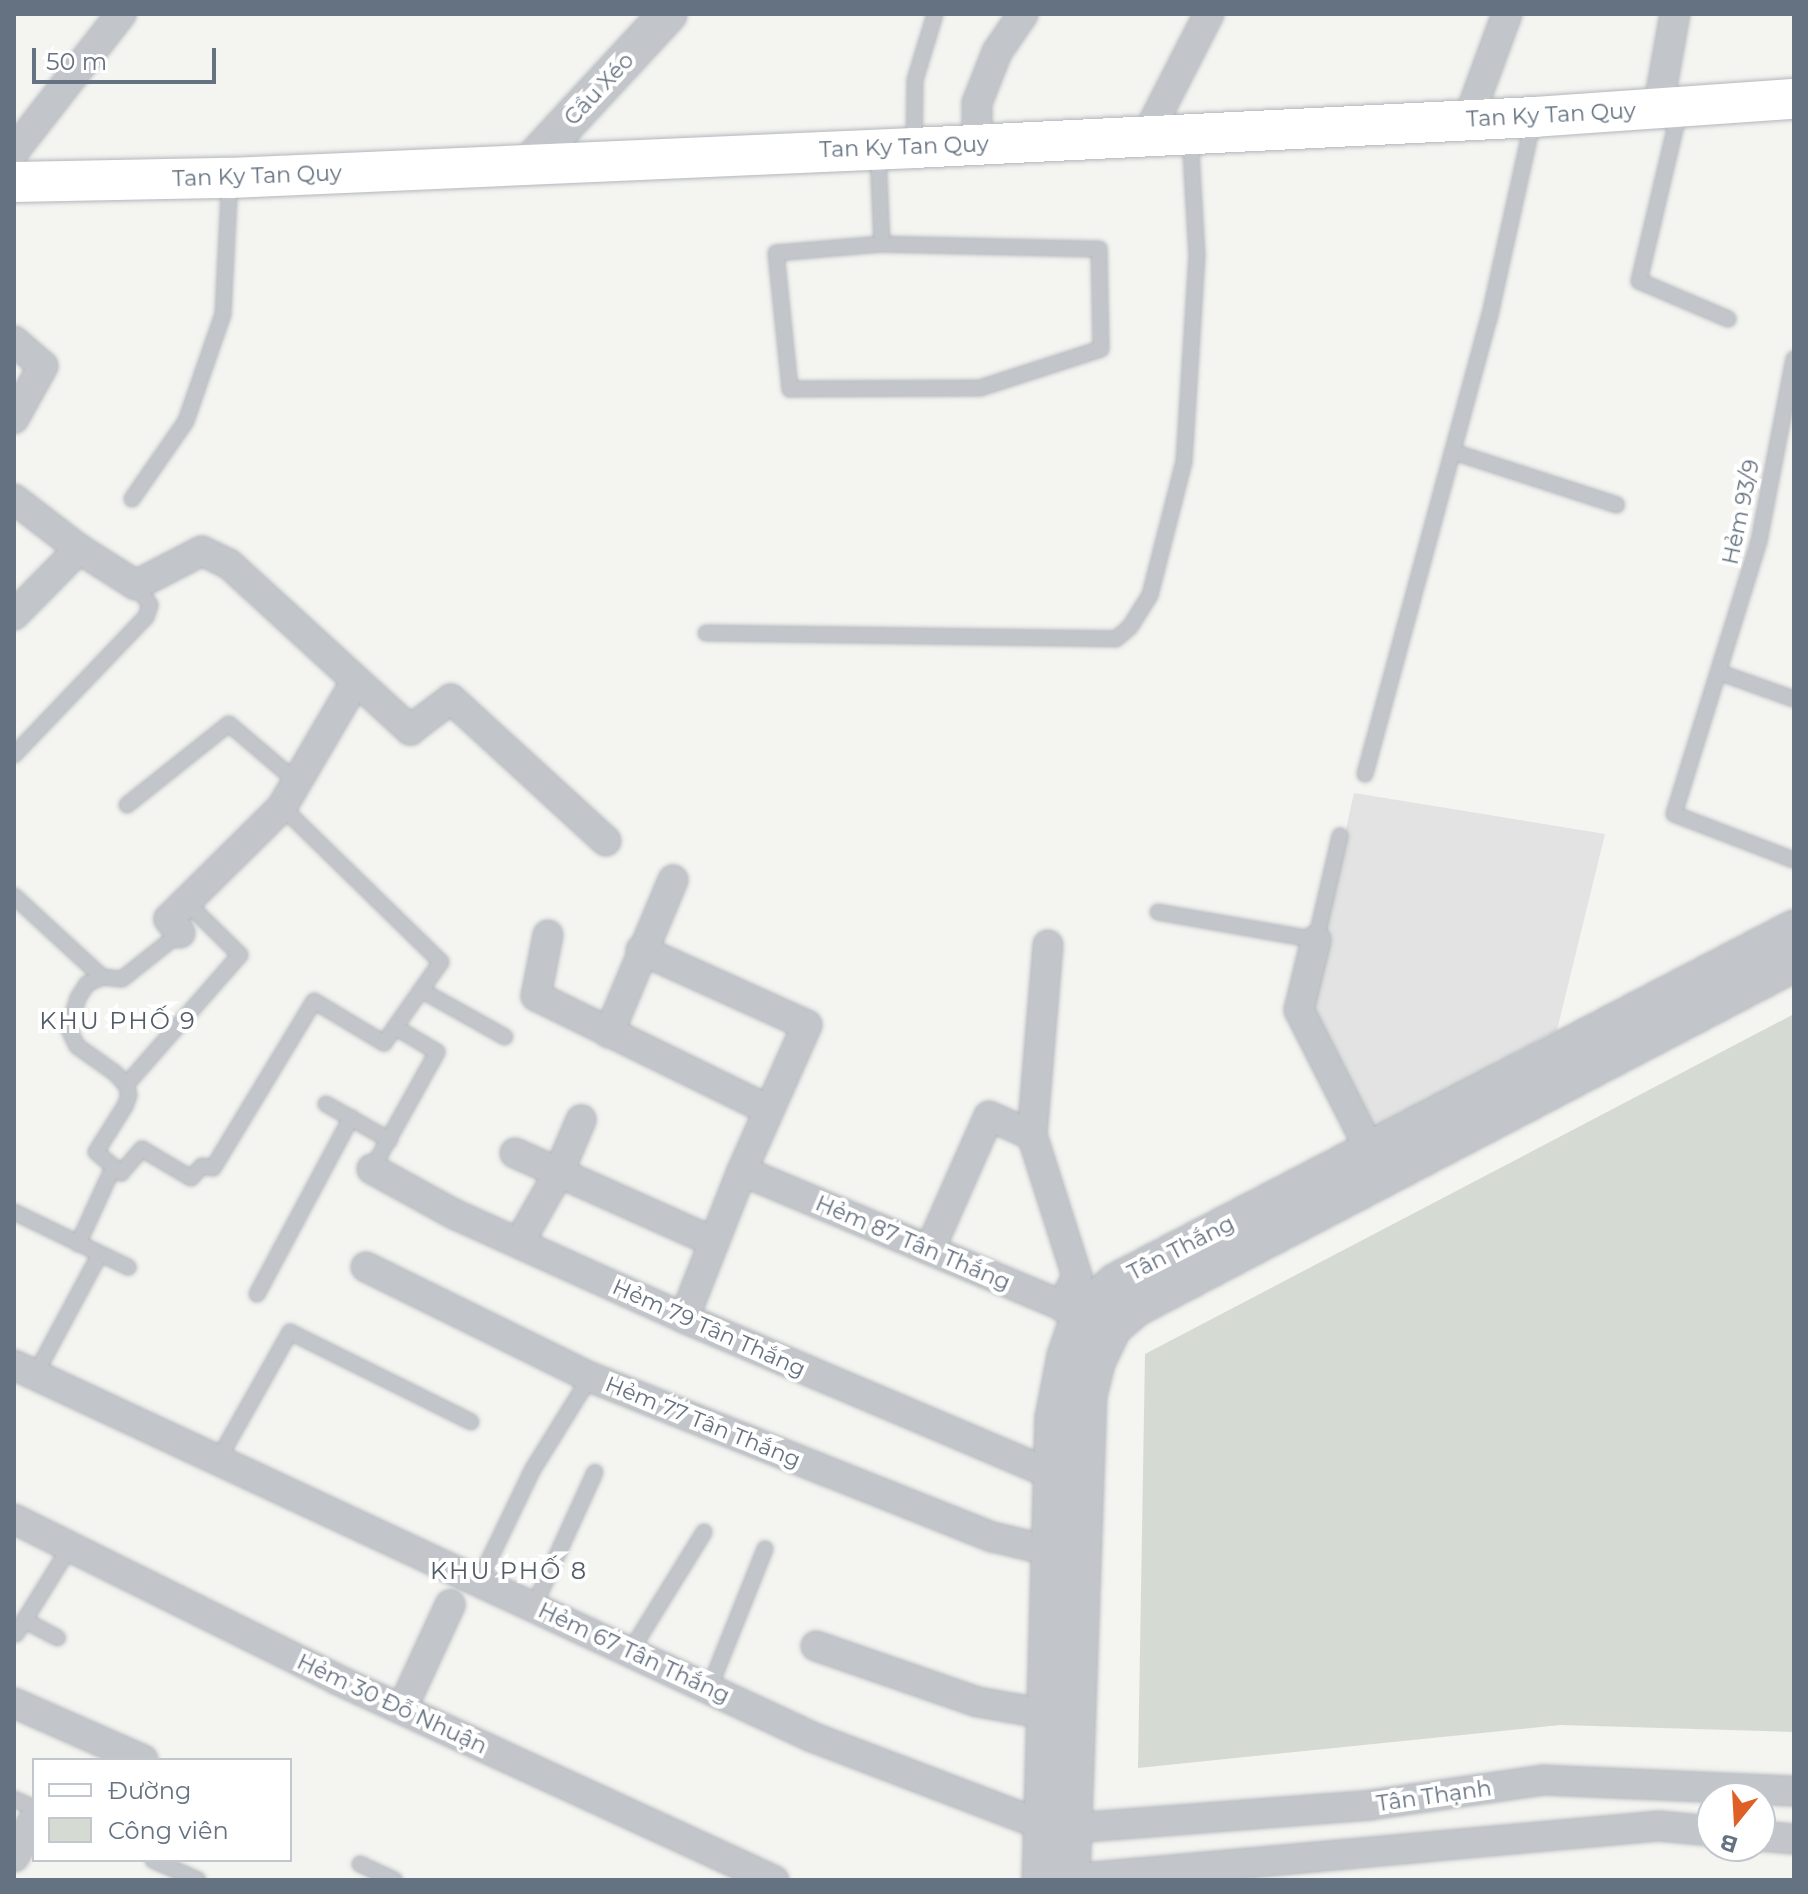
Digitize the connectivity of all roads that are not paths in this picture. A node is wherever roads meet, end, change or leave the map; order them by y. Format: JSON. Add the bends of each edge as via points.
{"nodes":[{"id":1,"x":121,"y":14,"type":"edge"},
{"id":2,"x":668,"y":14,"type":"edge"},
{"id":3,"x":935,"y":14,"type":"edge"},
{"id":4,"x":1023,"y":14,"type":"edge"},
{"id":5,"x":1209,"y":14,"type":"edge"},
{"id":6,"x":1507,"y":14,"type":"edge"},
{"id":7,"x":1675,"y":14,"type":"edge"},
{"id":8,"x":1794,"y":99,"type":"edge"},
{"id":9,"x":1669,"y":108,"type":"junction"},
{"id":10,"x":1534,"y":117,"type":"junction"},
{"id":11,"x":1468,"y":120,"type":"junction"},
{"id":12,"x":1190,"y":134,"type":"junction"},
{"id":13,"x":1146,"y":137,"type":"junction"},
{"id":14,"x":977,"y":145,"type":"junction"},
{"id":15,"x":896,"y":148,"type":"junction"},
{"id":16,"x":14,"y":151,"type":"edge"},
{"id":17,"x":530,"y":163,"type":"junction"},
{"id":18,"x":230,"y":178,"type":"junction"},
{"id":19,"x":14,"y":182,"type":"edge"},
{"id":20,"x":882,"y":244,"type":"junction"},
{"id":21,"x":1728,"y":319,"type":"dead end"},
{"id":22,"x":14,"y":341,"type":"edge"},
{"id":23,"x":1794,"y":359,"type":"edge"},
{"id":24,"x":14,"y":418,"type":"edge"},
{"id":25,"x":1454,"y":452,"type":"junction"},
{"id":26,"x":14,"y":499,"type":"edge"},
{"id":27,"x":132,"y":499,"type":"dead end"},
{"id":28,"x":1617,"y":505,"type":"dead end"},
{"id":29,"x":79,"y":549,"type":"junction"},
{"id":30,"x":136,"y":585,"type":"junction"},
{"id":31,"x":14,"y":615,"type":"edge"},
{"id":32,"x":706,"y":633,"type":"dead end"},
{"id":33,"x":1721,"y":673,"type":"junction"},
{"id":34,"x":356,"y":681,"type":"junction"},
{"id":35,"x":1794,"y":699,"type":"edge"},
{"id":36,"x":14,"y":755,"type":"edge"},
{"id":37,"x":1365,"y":774,"type":"dead end"},
{"id":38,"x":296,"y":781,"type":"junction"},
{"id":39,"x":127,"y":805,"type":"dead end"},
{"id":40,"x":282,"y":807,"type":"junction"},
{"id":41,"x":1340,"y":836,"type":"dead end"},
{"id":42,"x":606,"y":841,"type":"dead end"},
{"id":43,"x":1794,"y":860,"type":"edge"},
{"id":44,"x":673,"y":880,"type":"dead end"},
{"id":45,"x":14,"y":896,"type":"edge"},
{"id":46,"x":185,"y":901,"type":"junction"},
{"id":47,"x":1158,"y":912,"type":"dead end"},
{"id":48,"x":1794,"y":929,"type":"edge"},
{"id":49,"x":180,"y":933,"type":"joint"},
{"id":50,"x":548,"y":935,"type":"dead end"},
{"id":51,"x":1316,"y":940,"type":"junction"},
{"id":52,"x":1048,"y":945,"type":"dead end"},
{"id":53,"x":641,"y":950,"type":"junction"},
{"id":54,"x":1794,"y":963,"type":"edge"},
{"id":55,"x":102,"y":977,"type":"junction"},
{"id":56,"x":421,"y":990,"type":"junction"},
{"id":57,"x":395,"y":1027,"type":"junction"},
{"id":58,"x":609,"y":1033,"type":"junction"},
{"id":59,"x":505,"y":1037,"type":"dead end"},
{"id":60,"x":126,"y":1085,"type":"junction"},
{"id":61,"x":326,"y":1104,"type":"dead end"},
{"id":62,"x":769,"y":1110,"type":"junction"},
{"id":63,"x":351,"y":1118,"type":"junction"},
{"id":64,"x":581,"y":1120,"type":"dead end"},
{"id":65,"x":1032,"y":1135,"type":"junction"},
{"id":66,"x":389,"y":1140,"type":"junction"},
{"id":67,"x":1370,"y":1150,"type":"junction"},
{"id":68,"x":515,"y":1153,"type":"dead end"},
{"id":69,"x":113,"y":1168,"type":"junction"},
{"id":70,"x":372,"y":1169,"type":"joint"},
{"id":71,"x":742,"y":1171,"type":"junction"},
{"id":72,"x":558,"y":1174,"type":"junction"},
{"id":73,"x":14,"y":1212,"type":"edge"},
{"id":74,"x":714,"y":1242,"type":"junction"},
{"id":75,"x":519,"y":1243,"type":"junction"},
{"id":76,"x":78,"y":1244,"type":"junction"},
{"id":77,"x":930,"y":1249,"type":"junction"},
{"id":78,"x":100,"y":1254,"type":"junction"},
{"id":79,"x":128,"y":1267,"type":"dead end"},
{"id":80,"x":366,"y":1267,"type":"dead end"},
{"id":81,"x":257,"y":1294,"type":"dead end"},
{"id":82,"x":1086,"y":1316,"type":"junction"},
{"id":83,"x":684,"y":1318,"type":"junction"},
{"id":84,"x":25,"y":1370,"type":"edge"},
{"id":85,"x":590,"y":1377,"type":"junction"},
{"id":86,"x":471,"y":1422,"type":"dead end"},
{"id":87,"x":218,"y":1460,"type":"junction"},
{"id":88,"x":595,"y":1472,"type":"dead end"},
{"id":89,"x":1069,"y":1475,"type":"junction"},
{"id":90,"x":14,"y":1519,"type":"edge"},
{"id":91,"x":704,"y":1532,"type":"dead end"},
{"id":92,"x":70,"y":1547,"type":"junction"},
{"id":93,"x":765,"y":1549,"type":"dead end"},
{"id":94,"x":1051,"y":1551,"type":"junction"},
{"id":95,"x":479,"y":1581,"type":"junction"},
{"id":96,"x":450,"y":1605,"type":"dead end"},
{"id":97,"x":534,"y":1606,"type":"junction"},
{"id":98,"x":24,"y":1620,"type":"junction"},
{"id":99,"x":16,"y":1634,"type":"dead end"},
{"id":100,"x":58,"y":1638,"type":"dead end"},
{"id":101,"x":816,"y":1646,"type":"dead end"},
{"id":102,"x":630,"y":1652,"type":"junction"},
{"id":103,"x":709,"y":1689,"type":"junction"},
{"id":104,"x":14,"y":1703,"type":"edge"},
{"id":105,"x":402,"y":1709,"type":"junction"},
{"id":106,"x":1046,"y":1714,"type":"junction"},
{"id":107,"x":138,"y":1758,"type":"edge"},
{"id":108,"x":1794,"y":1791,"type":"edge"},
{"id":109,"x":32,"y":1823,"type":"edge"},
{"id":110,"x":1058,"y":1826,"type":"junction"},
{"id":111,"x":1696,"y":1829,"type":"edge"},
{"id":112,"x":14,"y":1857,"type":"edge"},
{"id":113,"x":158,"y":1862,"type":"edge"},
{"id":114,"x":360,"y":1864,"type":"dead end"},
{"id":115,"x":198,"y":1880,"type":"edge"},
{"id":116,"x":394,"y":1880,"type":"edge"},
{"id":117,"x":774,"y":1880,"type":"edge"},
{"id":118,"x":1041,"y":1880,"type":"edge"},
{"id":119,"x":1059,"y":1880,"type":"edge"},
{"id":120,"x":1071,"y":1880,"type":"edge"}],
"edges":[{"from":1,"to":16,"type":"street"},
{"from":2,"to":17,"type":"street","name":"Cầu Xéo"},
{"from":3,"to":15,"type":"lane"},
{"from":4,"to":14,"type":"street","via":[[997,52],[977,103]]},
{"from":5,"to":13,"type":"street"},
{"from":6,"to":11,"type":"street"},
{"from":7,"to":9,"type":"street"},
{"from":8,"to":9,"type":"main road","name":"Tan Ky Tan Quy"},
{"from":9,"to":10,"type":"main road","name":"Tan Ky Tan Quy"},
{"from":9,"to":21,"type":"lane","via":[[1639,281]]},
{"from":10,"to":11,"type":"main road","name":"Tan Ky Tan Quy"},
{"from":10,"to":25,"type":"lane"},
{"from":11,"to":12,"type":"main road","name":"Tan Ky Tan Quy"},
{"from":12,"to":13,"type":"main road","name":"Tan Ky Tan Quy"},
{"from":12,"to":32,"type":"lane","via":[[1197,256],[1184,462],[1150,595],[1130,627],[1116,639]]},
{"from":13,"to":14,"type":"main road","name":"Tan Ky Tan Quy"},
{"from":14,"to":15,"type":"main road","name":"Tan Ky Tan Quy"},
{"from":15,"to":17,"type":"main road","name":"Tan Ky Tan Quy"},
{"from":15,"to":20,"type":"lane"},
{"from":17,"to":18,"type":"main road","name":"Tan Ky Tan Quy"},
{"from":18,"to":19,"type":"main road","name":"Tan Ky Tan Quy"},
{"from":18,"to":27,"type":"lane","via":[[223,314],[186,421]]},
{"from":20,"to":20,"type":"lane","via":[[776,253],[790,389],[980,388],[1101,349],[1099,249]]},
{"from":22,"to":24,"type":"street","via":[[43,366]]},
{"from":23,"to":33,"type":"lane","name":"Hẻm 93/9","via":[[1759,541]]},
{"from":25,"to":28,"type":"lane"},
{"from":25,"to":37,"type":"lane"},
{"from":26,"to":29,"type":"street"},
{"from":29,"to":30,"type":"street"},
{"from":29,"to":31,"type":"street"},
{"from":30,"to":34,"type":"street","via":[[202,551],[229,564]]},
{"from":30,"to":36,"type":"lane","via":[[150,605],[146,617]]},
{"from":33,"to":35,"type":"lane"},
{"from":33,"to":43,"type":"lane","name":"Hẻm 93/9","via":[[1674,814]]},
{"from":34,"to":38,"type":"street"},
{"from":34,"to":42,"type":"street","via":[[410,730],[451,699]]},
{"from":38,"to":39,"type":"lane","via":[[229,724]]},
{"from":38,"to":40,"type":"street"},
{"from":40,"to":46,"type":"street"},
{"from":40,"to":56,"type":"lane","via":[[441,962]]},
{"from":41,"to":51,"type":"lane"},
{"from":44,"to":53,"type":"street"},
{"from":45,"to":55,"type":"lane"},
{"from":46,"to":49,"type":"street","via":[[169,919]]},
{"from":46,"to":60,"type":"lane","via":[[240,955]]},
{"from":47,"to":51,"type":"lane"},
{"from":48,"to":67,"type":"street","name":"Tân Thắng"},
{"from":49,"to":55,"type":"lane","via":[[122,979]]},
{"from":50,"to":58,"type":"street","via":[[536,996]]},
{"from":51,"to":67,"type":"street","via":[[1299,1010]]},
{"from":52,"to":65,"type":"street"},
{"from":53,"to":58,"type":"street"},
{"from":53,"to":62,"type":"street","via":[[807,1025]]},
{"from":54,"to":82,"type":"street","name":"Tân Thắng","via":[[1137,1307]]},
{"from":55,"to":60,"type":"lane","via":[[87,984],[78,998],[69,1029],[77,1046]]},
{"from":56,"to":57,"type":"lane"},
{"from":56,"to":59,"type":"lane"},
{"from":57,"to":66,"type":"lane","via":[[437,1052]]},
{"from":57,"to":69,"type":"lane","via":[[384,1043],[314,1001],[213,1168],[202,1166],[191,1178],[142,1149],[121,1173]]},
{"from":58,"to":62,"type":"street"},
{"from":60,"to":69,"type":"lane","via":[[125,1106],[96,1152]]},
{"from":61,"to":63,"type":"lane"},
{"from":62,"to":71,"type":"street"},
{"from":63,"to":66,"type":"lane"},
{"from":63,"to":81,"type":"lane"},
{"from":64,"to":72,"type":"street"},
{"from":65,"to":77,"type":"street","via":[[989,1116]]},
{"from":65,"to":82,"type":"street"},
{"from":66,"to":70,"type":"lane"},
{"from":67,"to":82,"type":"street","name":"Tân Thắng","via":[[1116,1282]]},
{"from":68,"to":72,"type":"street"},
{"from":69,"to":76,"type":"lane"},
{"from":70,"to":75,"type":"street","name":"Hẻm 79 Tân Thắng"},
{"from":71,"to":74,"type":"street"},
{"from":71,"to":77,"type":"street","name":"Hẻm 87 Tân Thắng"},
{"from":72,"to":74,"type":"street"},
{"from":72,"to":75,"type":"street"},
{"from":73,"to":76,"type":"lane"},
{"from":74,"to":83,"type":"street"},
{"from":75,"to":83,"type":"street","name":"Hẻm 79 Tân Thắng"},
{"from":76,"to":78,"type":"lane"},
{"from":77,"to":82,"type":"street","name":"Hẻm 87 Tân Thắng"},
{"from":78,"to":79,"type":"lane"},
{"from":78,"to":84,"type":"lane"},
{"from":80,"to":85,"type":"street","name":"Hẻm 77 Tân Thắng"},
{"from":82,"to":89,"type":"street","name":"Tân Thắng","via":[[1096,1362]]},
{"from":83,"to":89,"type":"street","name":"Hẻm 79 Tân Thắng"},
{"from":84,"to":87,"type":"street","name":"Hẻm 67 Tân Thắng"},
{"from":85,"to":94,"type":"street","name":"Hẻm 77 Tân Thắng","via":[[993,1537]]},
{"from":85,"to":95,"type":"lane","via":[[533,1469]]},
{"from":86,"to":87,"type":"lane","via":[[290,1332]]},
{"from":87,"to":95,"type":"street","name":"Hẻm 67 Tân Thắng"},
{"from":88,"to":97,"type":"lane"},
{"from":89,"to":94,"type":"street","name":"Tân Thắng"},
{"from":89,"to":110,"type":"street","name":"Tân Thắng"},
{"from":90,"to":92,"type":"street","name":"Hẻm 30 Đỗ Nhuận"},
{"from":91,"to":102,"type":"lane"},
{"from":92,"to":98,"type":"lane"},
{"from":92,"to":105,"type":"street","name":"Hẻm 30 Đỗ Nhuận"},
{"from":93,"to":103,"type":"lane"},
{"from":94,"to":106,"type":"street","name":"Tân Thắng"},
{"from":95,"to":97,"type":"street","name":"Hẻm 67 Tân Thắng"},
{"from":96,"to":105,"type":"street"},
{"from":97,"to":102,"type":"street","name":"Hẻm 67 Tân Thắng"},
{"from":98,"to":99,"type":"lane"},
{"from":98,"to":100,"type":"lane"},
{"from":101,"to":106,"type":"street","via":[[978,1702]]},
{"from":102,"to":103,"type":"street","name":"Hẻm 67 Tân Thắng"},
{"from":103,"to":110,"type":"street","name":"Hẻm 67 Tân Thắng","via":[[812,1737]]},
{"from":104,"to":107,"type":"street"},
{"from":105,"to":117,"type":"street","name":"Hẻm 30 Đỗ Nhuận"},
{"from":106,"to":110,"type":"street","name":"Tân Thắng"},
{"from":108,"to":110,"type":"street","name":"Tân Thạnh","via":[[1543,1780],[1370,1805]]},
{"from":109,"to":112,"type":"street"},
{"from":110,"to":118,"type":"street","name":"Tân Thắng"},
{"from":110,"to":120,"type":"street","name":"Tân Thắng"},
{"from":111,"to":120,"type":"street","name":"Tân Thạnh","via":[[1659,1826]]},
{"from":113,"to":115,"type":"lane"},
{"from":114,"to":116,"type":"lane"},
{"from":119,"to":120,"type":"street"}]}
